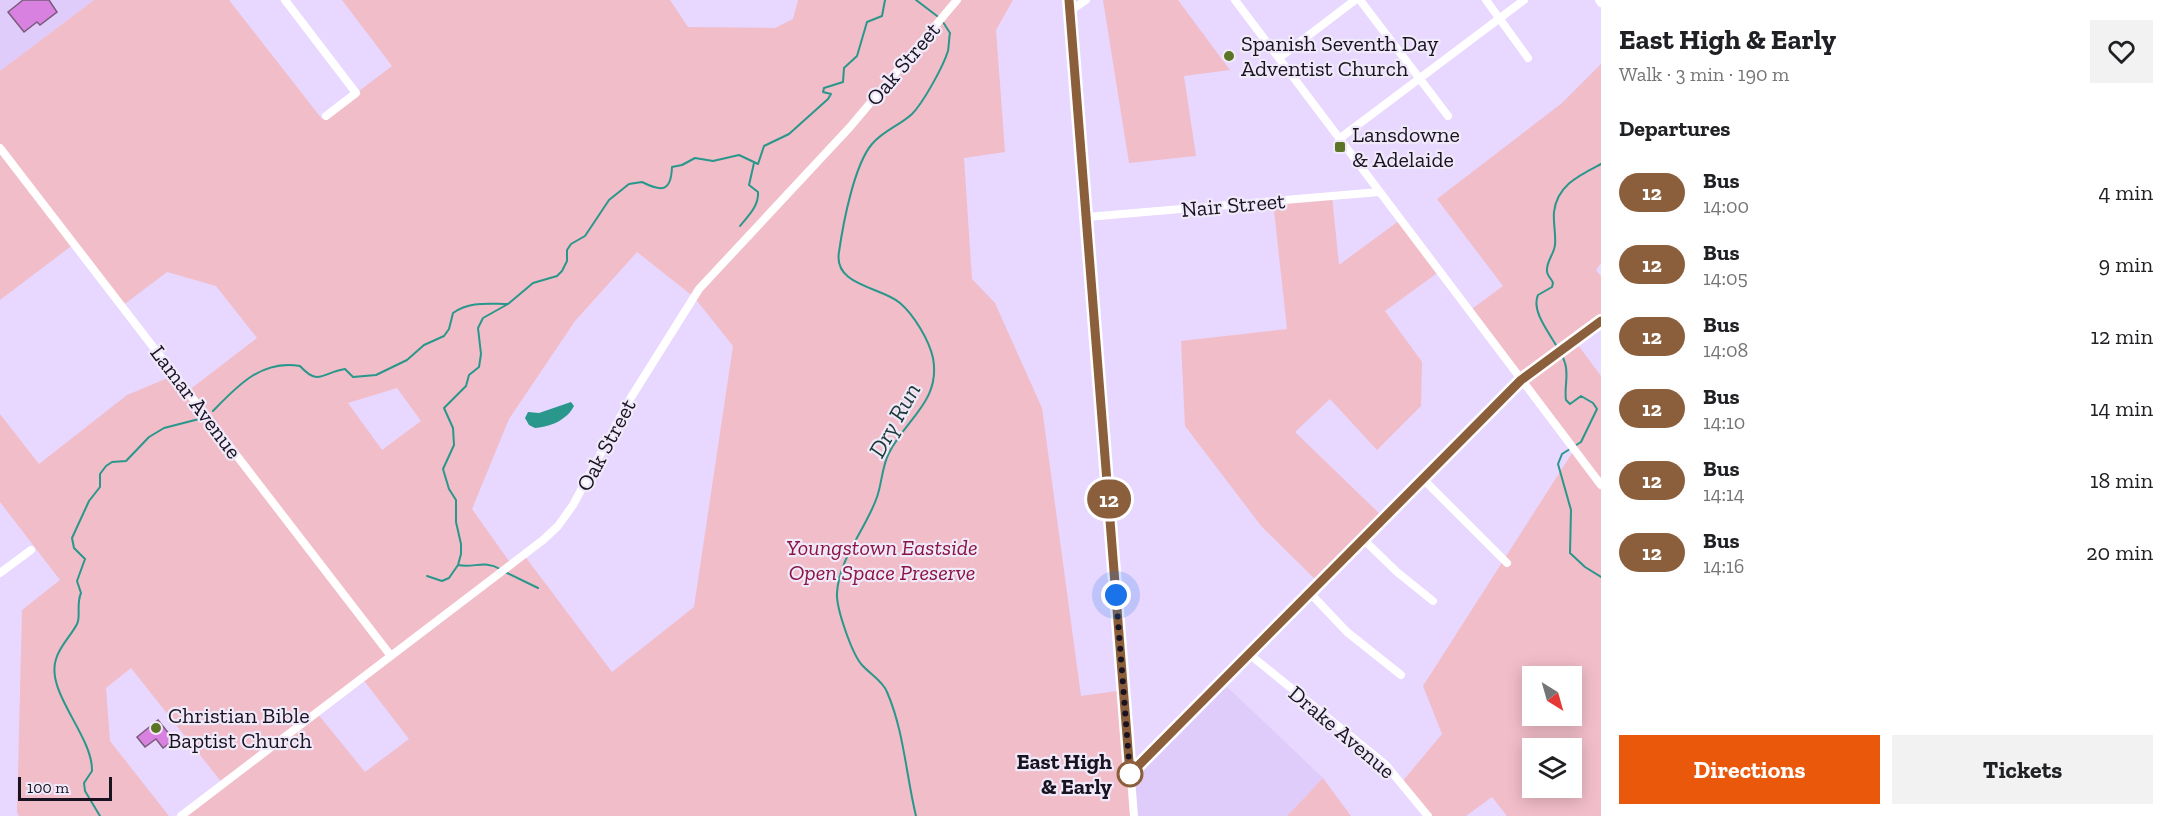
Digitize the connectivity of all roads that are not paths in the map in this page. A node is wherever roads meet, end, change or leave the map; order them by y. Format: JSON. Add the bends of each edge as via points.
{"nodes":[{"id":1,"x":285,"y":0,"type":"edge"},
{"id":2,"x":957,"y":0,"type":"edge"},
{"id":3,"x":1069,"y":0,"type":"edge"},
{"id":4,"x":1086,"y":0,"type":"edge"},
{"id":5,"x":1235,"y":0,"type":"edge"},
{"id":6,"x":1355,"y":0,"type":"edge"},
{"id":7,"x":1360,"y":0,"type":"edge"},
{"id":8,"x":1486,"y":0,"type":"edge"},
{"id":9,"x":1524,"y":0,"type":"edge"},
{"id":10,"x":1070,"y":11,"type":"junction"},
{"id":11,"x":1500,"y":18,"type":"junction"},
{"id":12,"x":1279,"y":58,"type":"junction"},
{"id":13,"x":1528,"y":58,"type":"dead end"},
{"id":14,"x":1419,"y":79,"type":"junction"},
{"id":15,"x":326,"y":116,"type":"dead end"},
{"id":16,"x":1448,"y":116,"type":"dead end"},
{"id":17,"x":1339,"y":139,"type":"junction"},
{"id":18,"x":0,"y":148,"type":"edge"},
{"id":19,"x":1379,"y":192,"type":"junction"},
{"id":20,"x":1086,"y":217,"type":"junction"},
{"id":21,"x":1600,"y":325,"type":"edge"},
{"id":22,"x":1521,"y":380,"type":"junction"},
{"id":23,"x":1423,"y":479,"type":"junction"},
{"id":24,"x":1601,"y":485,"type":"edge"},
{"id":25,"x":1363,"y":539,"type":"junction"},
{"id":26,"x":31,"y":550,"type":"dead end"},
{"id":27,"x":1507,"y":562,"type":"dead end"},
{"id":28,"x":0,"y":573,"type":"edge"},
{"id":29,"x":1310,"y":593,"type":"junction"},
{"id":30,"x":1433,"y":601,"type":"dead end"},
{"id":31,"x":1248,"y":654,"type":"junction"},
{"id":32,"x":391,"y":656,"type":"junction"},
{"id":33,"x":1401,"y":675,"type":"dead end"},
{"id":34,"x":1130,"y":774,"type":"junction"},
{"id":35,"x":181,"y":816,"type":"edge"},
{"id":36,"x":1134,"y":816,"type":"edge"},
{"id":37,"x":1428,"y":816,"type":"edge"}],
"edges":[{"from":1,"to":15,"type":"street","via":[[356,93]]},
{"from":2,"to":32,"type":"street","name":"Oak Street","via":[[850,127],[699,289],[553,532]]},
{"from":3,"to":10,"type":"street"},
{"from":4,"to":10,"type":"street"},
{"from":5,"to":12,"type":"street"},
{"from":6,"to":12,"type":"street"},
{"from":7,"to":14,"type":"street"},
{"from":8,"to":11,"type":"street"},
{"from":9,"to":11,"type":"street"},
{"from":10,"to":20,"type":"street"},
{"from":11,"to":13,"type":"street"},
{"from":11,"to":14,"type":"street"},
{"from":12,"to":17,"type":"street"},
{"from":14,"to":16,"type":"street"},
{"from":14,"to":17,"type":"street"},
{"from":17,"to":19,"type":"street"},
{"from":18,"to":32,"type":"street","name":"Lamar Avenue"},
{"from":19,"to":20,"type":"street","name":"Nair Street"},
{"from":19,"to":22,"type":"street"},
{"from":20,"to":34,"type":"street"},
{"from":21,"to":22,"type":"street"},
{"from":22,"to":23,"type":"street"},
{"from":22,"to":24,"type":"street"},
{"from":23,"to":25,"type":"street"},
{"from":23,"to":27,"type":"street"},
{"from":25,"to":29,"type":"street"},
{"from":25,"to":30,"type":"street"},
{"from":26,"to":28,"type":"street"},
{"from":29,"to":31,"type":"street"},
{"from":29,"to":33,"type":"street","via":[[1347,632]]},
{"from":31,"to":34,"type":"street"},
{"from":31,"to":37,"type":"street","name":"Drake Avenue","via":[[1385,764]]},
{"from":32,"to":35,"type":"street","name":"Oak Street"},
{"from":34,"to":36,"type":"street"}]}
